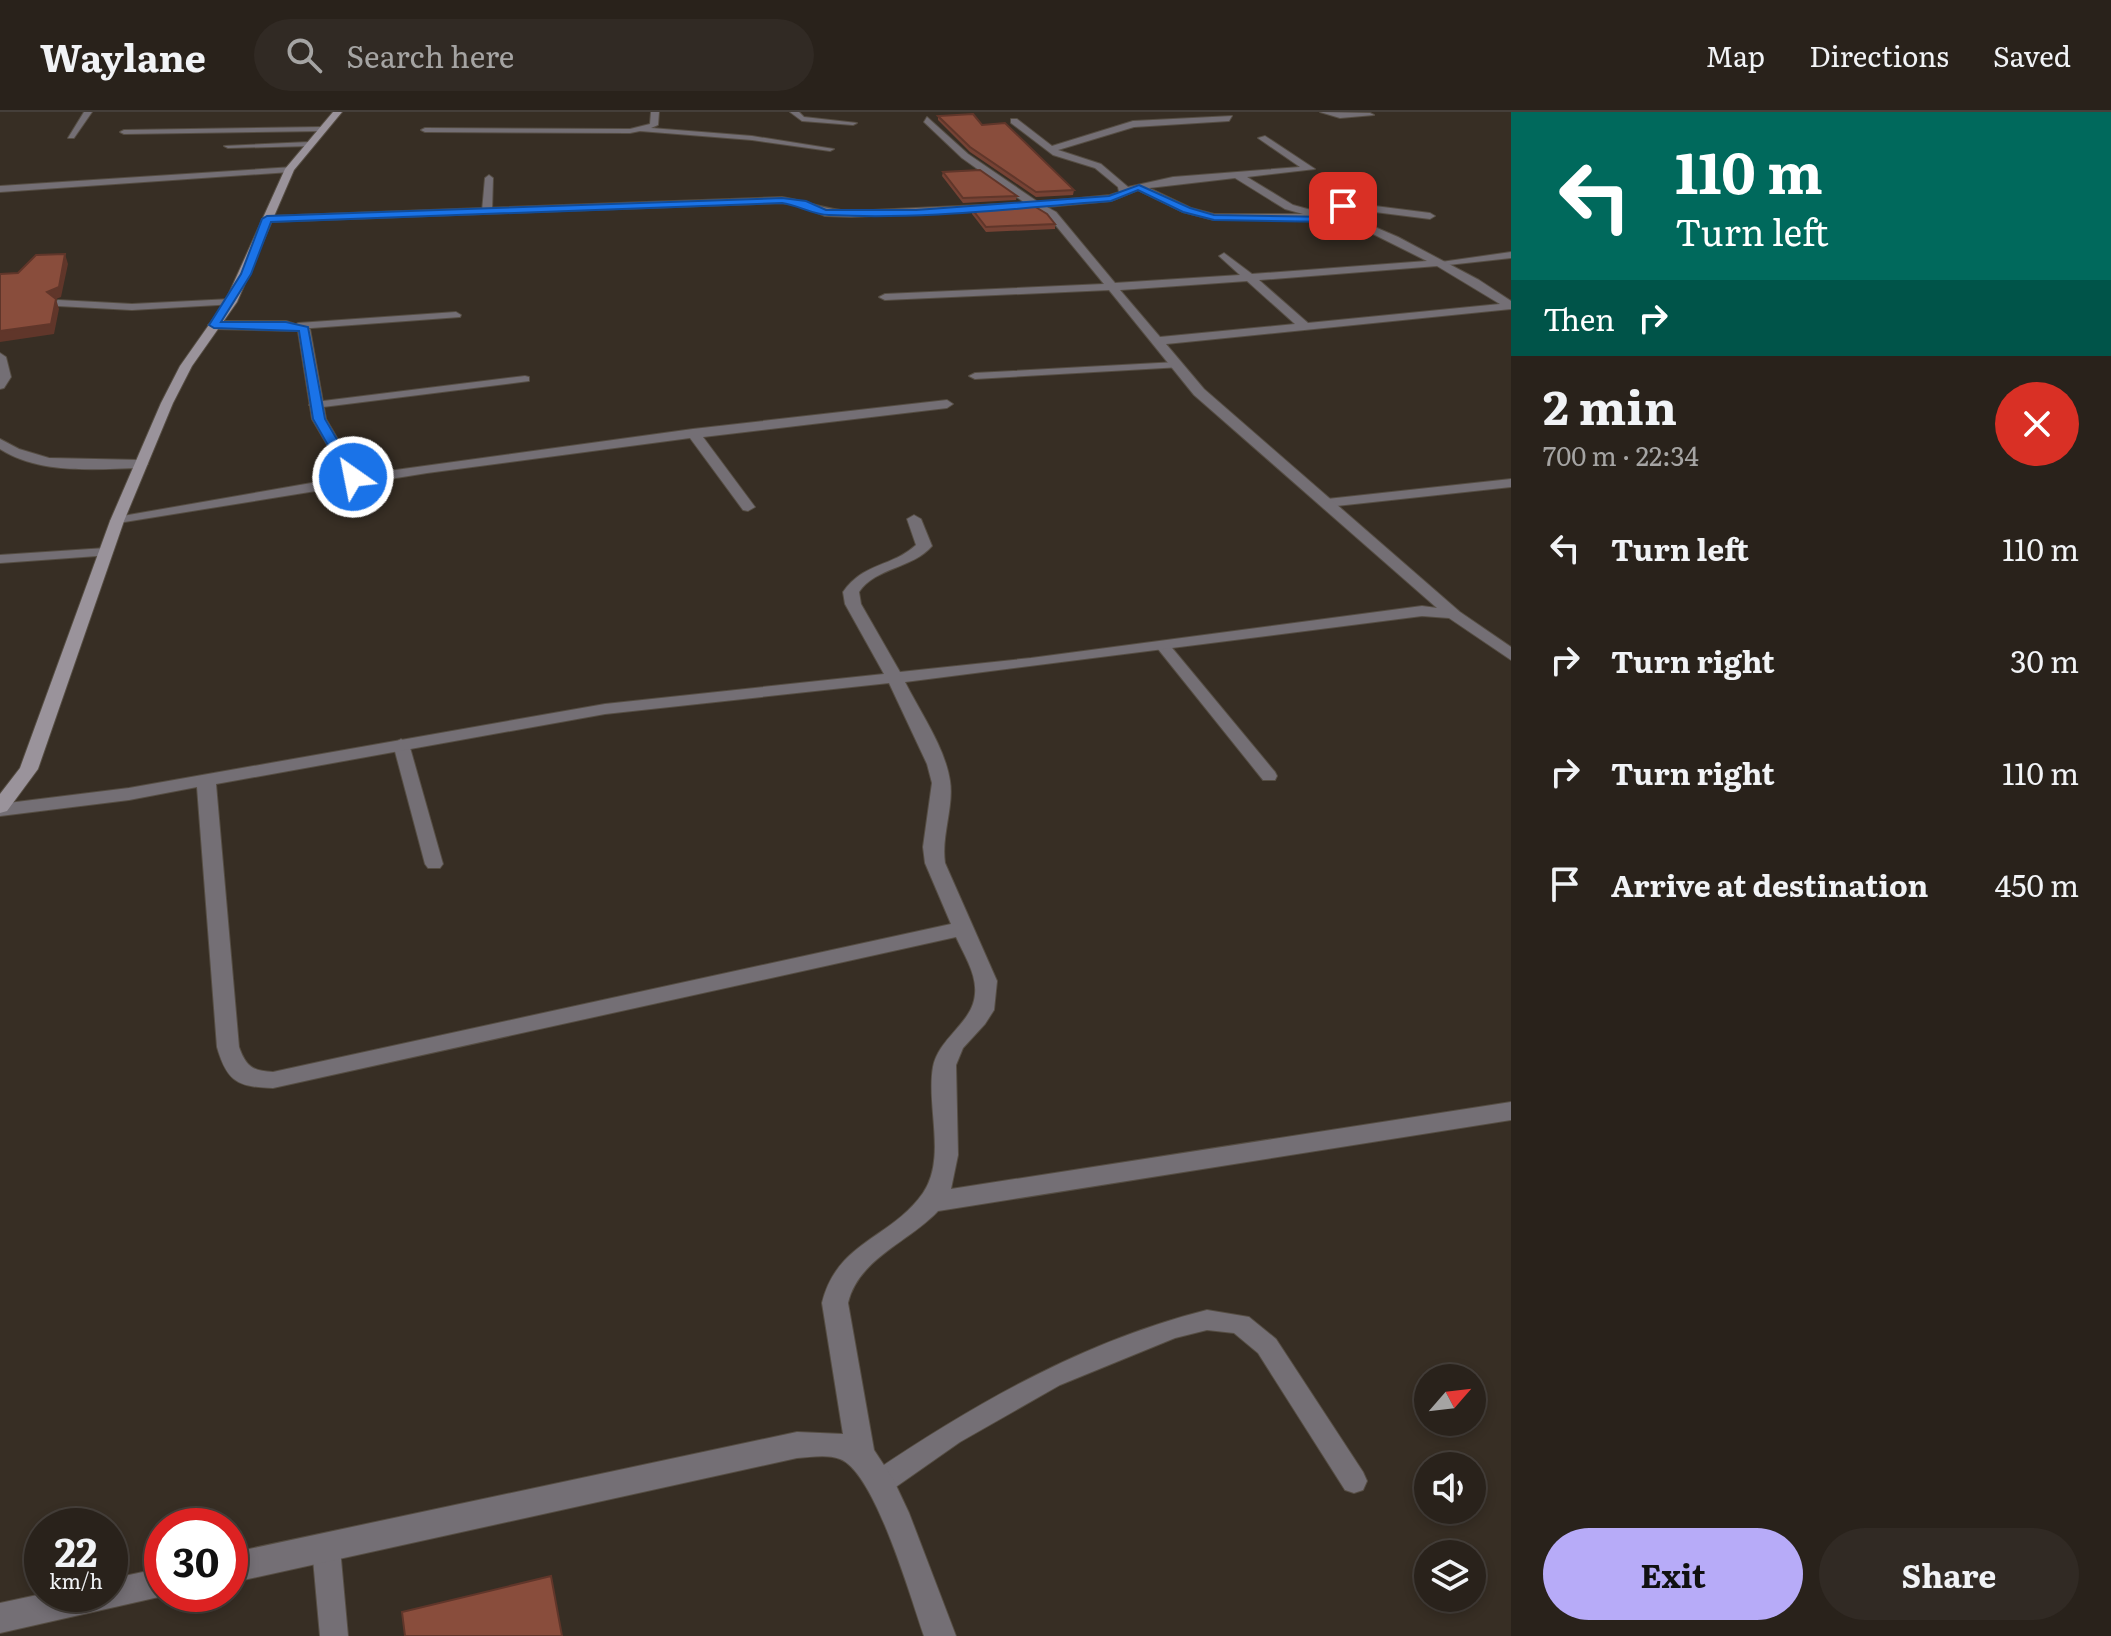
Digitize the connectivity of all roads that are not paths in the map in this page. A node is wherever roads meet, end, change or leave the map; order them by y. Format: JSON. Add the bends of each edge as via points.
{"nodes":[{"id":1,"x":88,"y":112,"type":"edge"},
{"id":2,"x":338,"y":112,"type":"edge"},
{"id":3,"x":655,"y":112,"type":"edge"},
{"id":4,"x":794,"y":112,"type":"edge"},
{"id":5,"x":1324,"y":112,"type":"edge"},
{"id":6,"x":1370,"y":115,"type":"dead end"},
{"id":7,"x":1229,"y":118,"type":"dead end"},
{"id":8,"x":927,"y":120,"type":"dead end"},
{"id":9,"x":1014,"y":121,"type":"dead end"},
{"id":10,"x":853,"y":123,"type":"dead end"},
{"id":11,"x":322,"y":129,"type":"junction"},
{"id":12,"x":425,"y":130,"type":"dead end"},
{"id":13,"x":643,"y":130,"type":"junction"},
{"id":14,"x":124,"y":132,"type":"dead end"},
{"id":15,"x":71,"y":136,"type":"dead end"},
{"id":16,"x":1262,"y":138,"type":"dead end"},
{"id":17,"x":309,"y":144,"type":"junction"},
{"id":18,"x":228,"y":146,"type":"dead end"},
{"id":19,"x":830,"y":149,"type":"dead end"},
{"id":20,"x":1051,"y":149,"type":"junction"},
{"id":21,"x":290,"y":169,"type":"junction"},
{"id":22,"x":1237,"y":175,"type":"junction"},
{"id":23,"x":489,"y":178,"type":"dead end"},
{"id":24,"x":1139,"y":187,"type":"junction"},
{"id":25,"x":0,"y":189,"type":"edge"},
{"id":26,"x":1126,"y":190,"type":"junction"},
{"id":27,"x":1038,"y":205,"type":"junction"},
{"id":28,"x":487,"y":211,"type":"junction"},
{"id":29,"x":1430,"y":216,"type":"dead end"},
{"id":30,"x":1328,"y":218,"type":"junction"},
{"id":31,"x":267,"y":219,"type":"junction"},
{"id":32,"x":1511,"y":255,"type":"edge"},
{"id":33,"x":1224,"y":256,"type":"dead end"},
{"id":34,"x":1439,"y":263,"type":"junction"},
{"id":35,"x":1248,"y":277,"type":"junction"},
{"id":36,"x":1112,"y":285,"type":"junction"},
{"id":37,"x":885,"y":297,"type":"dead end"},
{"id":38,"x":231,"y":302,"type":"junction"},
{"id":39,"x":58,"y":303,"type":"edge"},
{"id":40,"x":1511,"y":306,"type":"edge"},
{"id":41,"x":456,"y":315,"type":"dead end"},
{"id":42,"x":214,"y":325,"type":"junction"},
{"id":43,"x":298,"y":326,"type":"junction"},
{"id":44,"x":1307,"y":328,"type":"junction"},
{"id":45,"x":1159,"y":341,"type":"junction"},
{"id":46,"x":0,"y":357,"type":"edge"},
{"id":47,"x":1177,"y":365,"type":"junction"},
{"id":48,"x":975,"y":376,"type":"dead end"},
{"id":49,"x":525,"y":379,"type":"dead end"},
{"id":50,"x":0,"y":385,"type":"edge"},
{"id":51,"x":947,"y":404,"type":"dead end"},
{"id":52,"x":315,"y":405,"type":"junction"},
{"id":53,"x":693,"y":433,"type":"junction"},
{"id":54,"x":0,"y":443,"type":"edge"},
{"id":55,"x":141,"y":464,"type":"junction"},
{"id":56,"x":353,"y":477,"type":"junction"},
{"id":57,"x":1511,"y":483,"type":"edge"},
{"id":58,"x":1327,"y":503,"type":"junction"},
{"id":59,"x":748,"y":507,"type":"dead end"},
{"id":60,"x":914,"y":519,"type":"dead end"},
{"id":61,"x":117,"y":521,"type":"junction"},
{"id":62,"x":106,"y":552,"type":"junction"},
{"id":63,"x":0,"y":559,"type":"edge"},
{"id":64,"x":1453,"y":614,"type":"junction"},
{"id":65,"x":1163,"y":646,"type":"junction"},
{"id":66,"x":1511,"y":655,"type":"edge"},
{"id":67,"x":895,"y":678,"type":"junction"},
{"id":68,"x":401,"y":744,"type":"junction"},
{"id":69,"x":1269,"y":776,"type":"dead end"},
{"id":70,"x":206,"y":780,"type":"junction"},
{"id":71,"x":0,"y":808,"type":"edge"},
{"id":72,"x":434,"y":864,"type":"dead end"},
{"id":73,"x":965,"y":928,"type":"junction"},
{"id":74,"x":1511,"y":1111,"type":"edge"},
{"id":75,"x":931,"y":1202,"type":"junction"},
{"id":76,"x":861,"y":1457,"type":"junction"},
{"id":77,"x":1354,"y":1481,"type":"dead end"},
{"id":78,"x":881,"y":1482,"type":"junction"},
{"id":79,"x":326,"y":1548,"type":"junction"},
{"id":80,"x":248,"y":1564,"type":"edge"},
{"id":81,"x":144,"y":1587,"type":"edge"},
{"id":82,"x":0,"y":1618,"type":"edge"},
{"id":83,"x":334,"y":1636,"type":"edge"},
{"id":84,"x":940,"y":1636,"type":"edge"}],
"edges":[{"from":1,"to":15,"type":"street"},
{"from":2,"to":11,"type":"main road"},
{"from":3,"to":13,"type":"lane","via":[[654,125]]},
{"from":4,"to":10,"type":"lane","via":[[802,119]]},
{"from":5,"to":6,"type":"lane"},
{"from":7,"to":20,"type":"street","via":[[1133,124]]},
{"from":8,"to":27,"type":"street","via":[[965,156]]},
{"from":9,"to":20,"type":"street"},
{"from":11,"to":14,"type":"lane"},
{"from":11,"to":17,"type":"main road"},
{"from":12,"to":13,"type":"lane"},
{"from":13,"to":19,"type":"lane"},
{"from":16,"to":22,"type":"street","via":[[1310,169]]},
{"from":17,"to":18,"type":"lane"},
{"from":17,"to":21,"type":"main road"},
{"from":20,"to":26,"type":"street","via":[[1098,166]]},
{"from":21,"to":25,"type":"street"},
{"from":21,"to":31,"type":"main road"},
{"from":22,"to":24,"type":"street"},
{"from":22,"to":30,"type":"street","via":[[1289,207]]},
{"from":23,"to":28,"type":"lane"},
{"from":24,"to":26,"type":"street"},
{"from":24,"to":30,"type":"street","via":[[1214,217]]},
{"from":26,"to":27,"type":"street","via":[[1111,198]]},
{"from":27,"to":28,"type":"street","via":[[838,213],[782,200]]},
{"from":27,"to":36,"type":"street","via":[[1052,214]]},
{"from":28,"to":31,"type":"street"},
{"from":29,"to":30,"type":"lane","via":[[1351,206]]},
{"from":30,"to":34,"type":"street","via":[[1373,230]]},
{"from":31,"to":38,"type":"main road"},
{"from":32,"to":34,"type":"lane"},
{"from":33,"to":35,"type":"street"},
{"from":34,"to":35,"type":"street"},
{"from":34,"to":40,"type":"street"},
{"from":35,"to":36,"type":"street"},
{"from":35,"to":44,"type":"street"},
{"from":36,"to":37,"type":"street"},
{"from":36,"to":45,"type":"street"},
{"from":38,"to":39,"type":"lane","via":[[132,307]]},
{"from":38,"to":42,"type":"main road"},
{"from":40,"to":44,"type":"street"},
{"from":41,"to":43,"type":"lane"},
{"from":42,"to":43,"type":"street"},
{"from":42,"to":55,"type":"main road","via":[[176,383]]},
{"from":43,"to":52,"type":"street","via":[[307,334]]},
{"from":44,"to":45,"type":"street"},
{"from":45,"to":47,"type":"street"},
{"from":46,"to":50,"type":"street","via":[[5,377]]},
{"from":47,"to":48,"type":"lane"},
{"from":47,"to":58,"type":"street","via":[[1218,409]]},
{"from":49,"to":52,"type":"lane"},
{"from":51,"to":53,"type":"street"},
{"from":52,"to":56,"type":"street","via":[[324,432]]},
{"from":53,"to":56,"type":"street"},
{"from":53,"to":59,"type":"street"},
{"from":54,"to":55,"type":"street","via":[[49,461]]},
{"from":55,"to":61,"type":"main road"},
{"from":56,"to":61,"type":"street"},
{"from":57,"to":58,"type":"lane"},
{"from":58,"to":64,"type":"street"},
{"from":60,"to":67,"type":"street","via":[[924,546],[918,553],[864,575],[851,592],[862,624]]},
{"from":61,"to":62,"type":"main road"},
{"from":62,"to":63,"type":"lane"},
{"from":62,"to":71,"type":"main road","via":[[29,769]]},
{"from":64,"to":65,"type":"street","via":[[1422,611]]},
{"from":64,"to":66,"type":"street"},
{"from":65,"to":67,"type":"street"},
{"from":65,"to":69,"type":"lane"},
{"from":67,"to":68,"type":"street","via":[[605,709]]},
{"from":67,"to":73,"type":"street","via":[[936,764],[941,783],[935,863]]},
{"from":68,"to":70,"type":"street"},
{"from":68,"to":72,"type":"lane"},
{"from":70,"to":71,"type":"street","via":[[66,804]]},
{"from":70,"to":73,"type":"street","via":[[228,1047],[234,1066],[249,1079],[273,1080]]},
{"from":73,"to":75,"type":"street","via":[[988,1000],[946,1061],[943,1183]]},
{"from":74,"to":75,"type":"street"},
{"from":75,"to":76,"type":"street","via":[[842,1279],[835,1303]]},
{"from":76,"to":78,"type":"street"},
{"from":76,"to":79,"type":"street","via":[[830,1442],[797,1445]]},
{"from":77,"to":78,"type":"lane","via":[[1267,1346],[1240,1324],[1207,1320],[1051,1377],[951,1434]]},
{"from":78,"to":84,"type":"street"},
{"from":79,"to":80,"type":"street"},
{"from":79,"to":83,"type":"lane"},
{"from":81,"to":82,"type":"street"}]}
